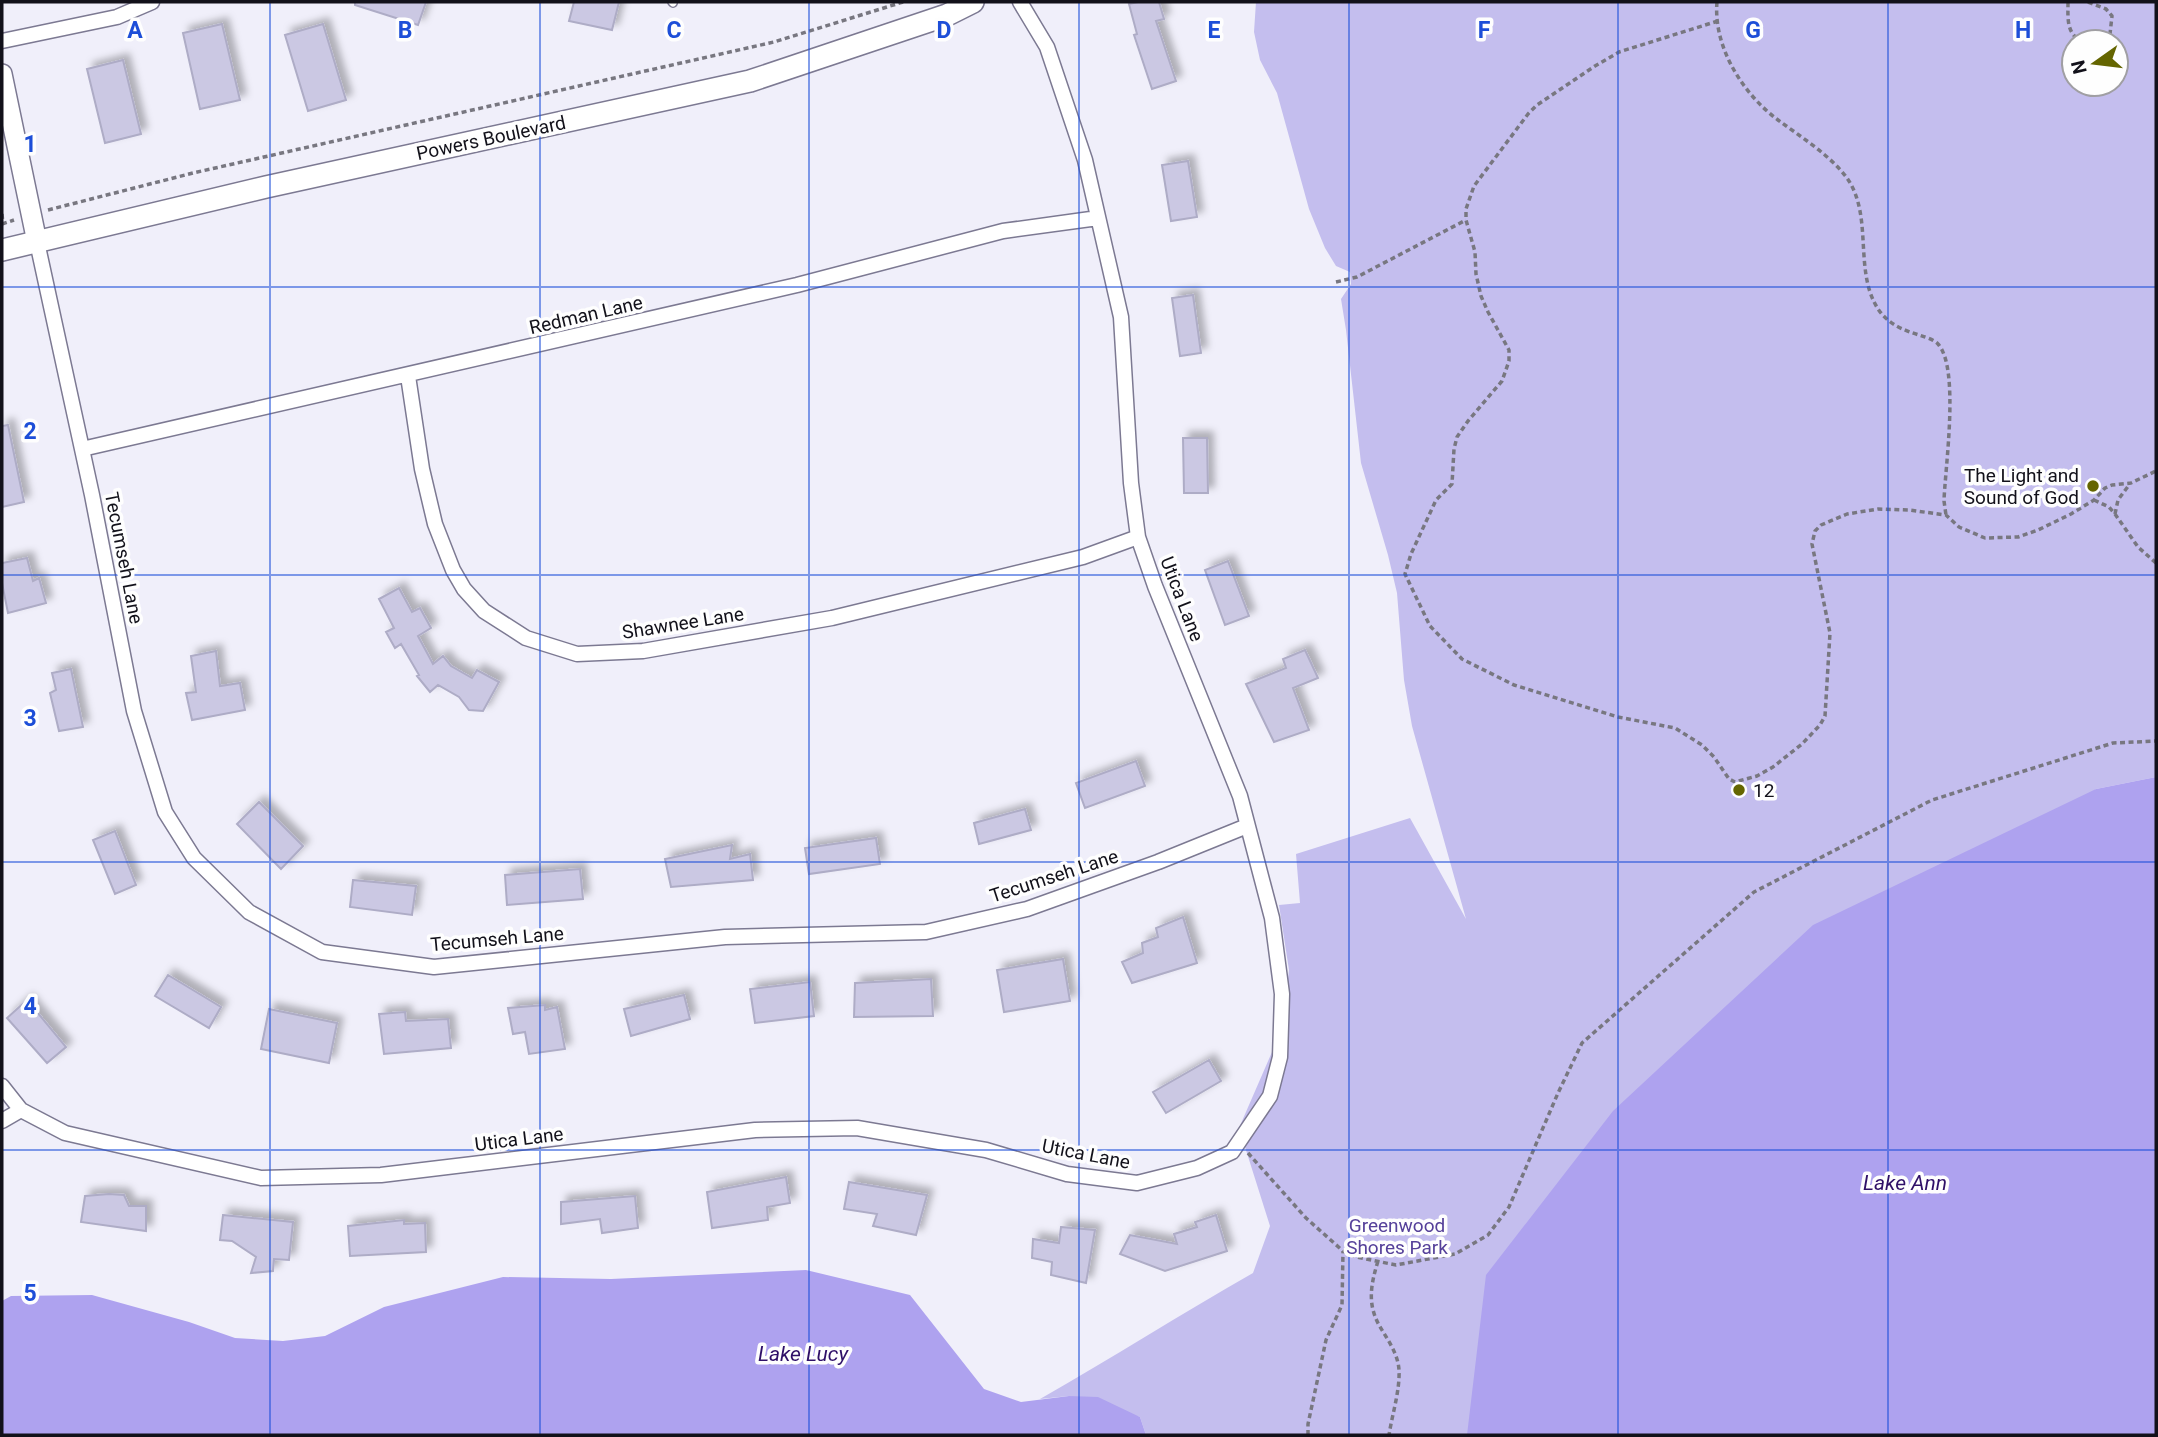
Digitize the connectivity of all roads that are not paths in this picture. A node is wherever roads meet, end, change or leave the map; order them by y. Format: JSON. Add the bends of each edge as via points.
{"nodes":[{"id":1,"x":152,"y":2,"type":"edge"},
{"id":2,"x":973,"y":2,"type":"edge"},
{"id":3,"x":1020,"y":2,"type":"edge"},
{"id":4,"x":2,"y":41,"type":"edge"},
{"id":5,"x":2,"y":74,"type":"edge"},
{"id":6,"x":1098,"y":218,"type":"junction"},
{"id":7,"x":37,"y":242,"type":"junction"},
{"id":8,"x":2,"y":250,"type":"edge"},
{"id":9,"x":408,"y":376,"type":"junction"},
{"id":10,"x":82,"y":449,"type":"junction"},
{"id":11,"x":1138,"y":537,"type":"junction"},
{"id":12,"x":1247,"y":825,"type":"junction"},
{"id":13,"x":2,"y":1086,"type":"edge"},
{"id":14,"x":21,"y":1110,"type":"junction"},
{"id":15,"x":2,"y":1121,"type":"edge"}],
"edges":[{"from":1,"to":4,"type":"street","via":[[117,17]]},
{"from":2,"to":7,"type":"main road","name":"Powers Boulevard","via":[[947,15],[750,81]]},
{"from":3,"to":6,"type":"street","name":"Utica Lane","via":[[1047,47],[1085,160]]},
{"from":5,"to":7,"type":"street"},
{"from":6,"to":9,"type":"street","name":"Redman Lane","via":[[1003,231],[797,285]]},
{"from":6,"to":11,"type":"street","name":"Utica Lane","via":[[1121,317]]},
{"from":7,"to":8,"type":"main road","name":"Powers Boulevard"},
{"from":7,"to":10,"type":"street","name":"Tecumseh Lane"},
{"from":9,"to":10,"type":"street","name":"Redman Lane"},
{"from":9,"to":11,"type":"street","name":"Shawnee Lane","via":[[422,470],[435,524],[453,570],[484,611],[526,638],[577,654],[643,651],[832,618],[1083,557]]},
{"from":10,"to":12,"type":"street","name":"Tecumseh Lane","via":[[134,711],[166,812],[194,858],[249,912],[322,952],[434,967],[725,937],[926,932],[1027,909]]},
{"from":11,"to":12,"type":"street","name":"Utica Lane","via":[[1240,796]]},
{"from":12,"to":14,"type":"street","name":"Utica Lane","via":[[1272,918],[1282,994],[1280,1058],[1270,1096],[1232,1152],[1197,1168],[1138,1183],[1067,1174],[986,1150],[857,1128],[755,1130],[381,1175],[261,1178],[65,1133]]},
{"from":13,"to":14,"type":"street","name":"Utica Lane"},
{"from":14,"to":15,"type":"street"}]}
